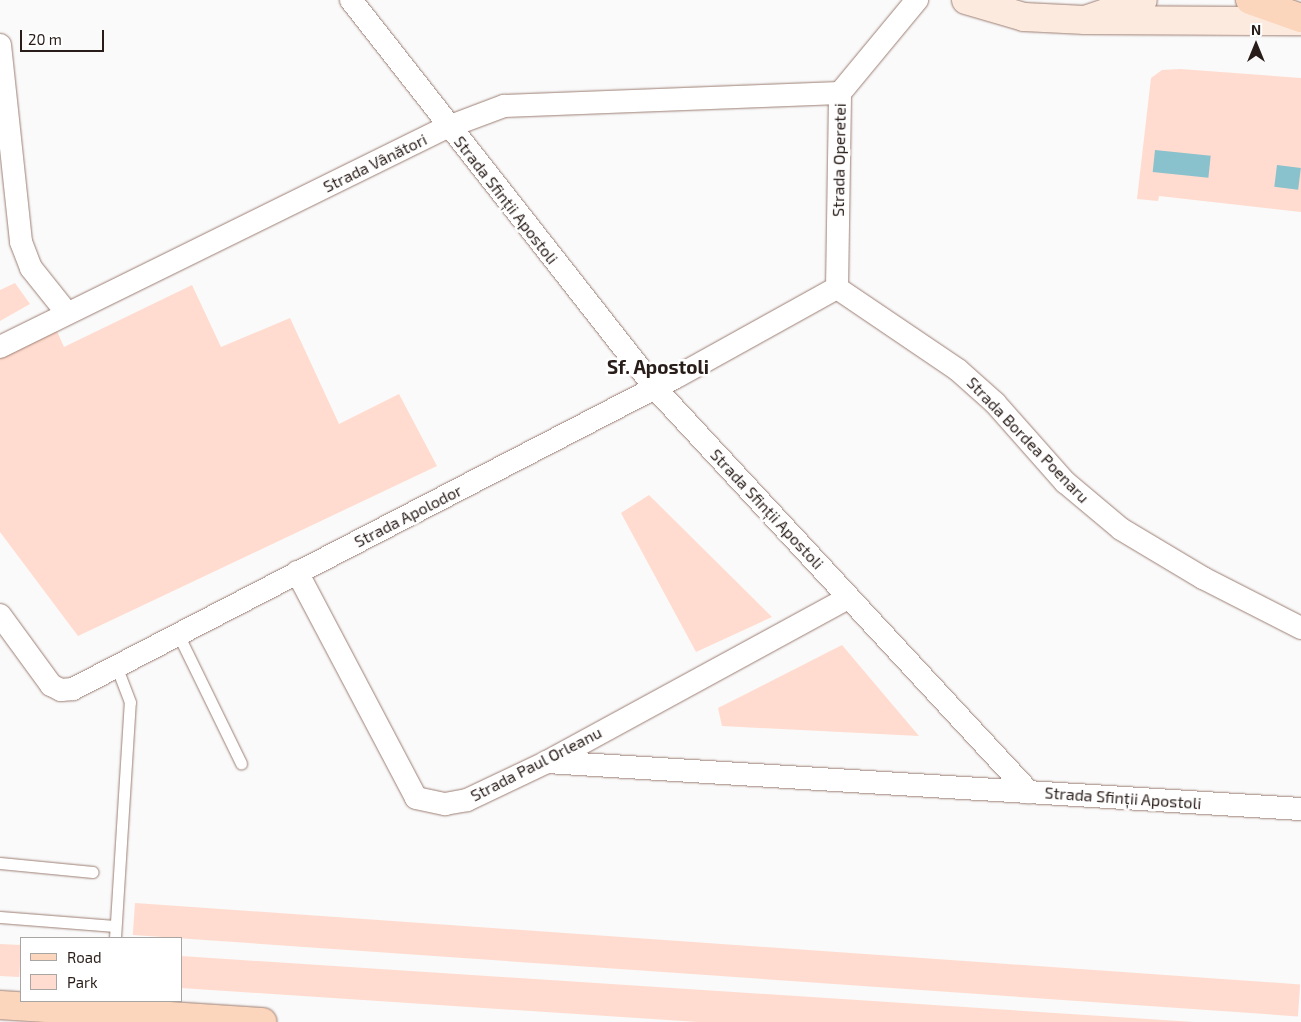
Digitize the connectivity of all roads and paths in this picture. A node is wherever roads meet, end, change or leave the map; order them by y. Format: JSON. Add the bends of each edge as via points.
{"nodes":[{"id":1,"x":350,"y":0,"type":"edge"},
{"id":2,"x":918,"y":0,"type":"edge"},
{"id":3,"x":966,"y":0,"type":"edge"},
{"id":4,"x":1046,"y":0,"type":"edge"},
{"id":5,"x":1143,"y":0,"type":"edge"},
{"id":6,"x":1250,"y":0,"type":"edge"},
{"id":7,"x":997,"y":8,"type":"junction"},
{"id":8,"x":1085,"y":20,"type":"junction"},
{"id":9,"x":1301,"y":20,"type":"edge"},
{"id":10,"x":0,"y":45,"type":"edge"},
{"id":11,"x":840,"y":93,"type":"junction"},
{"id":12,"x":448,"y":127,"type":"junction"},
{"id":13,"x":837,"y":288,"type":"junction"},
{"id":14,"x":67,"y":313,"type":"junction"},
{"id":15,"x":0,"y":347,"type":"edge"},
{"id":16,"x":655,"y":388,"type":"junction"},
{"id":17,"x":297,"y":572,"type":"junction"},
{"id":18,"x":848,"y":598,"type":"junction"},
{"id":19,"x":0,"y":614,"type":"edge"},
{"id":20,"x":1301,"y":628,"type":"edge"},
{"id":21,"x":178,"y":634,"type":"junction"},
{"id":22,"x":116,"y":666,"type":"junction"},
{"id":23,"x":547,"y":762,"type":"junction"},
{"id":24,"x":241,"y":763,"type":"dead end"},
{"id":25,"x":1029,"y":792,"type":"junction"},
{"id":26,"x":1301,"y":809,"type":"edge"},
{"id":27,"x":0,"y":863,"type":"edge"},
{"id":28,"x":93,"y":872,"type":"dead end"},
{"id":29,"x":0,"y":917,"type":"edge"},
{"id":30,"x":115,"y":926,"type":"junction"},
{"id":31,"x":115,"y":937,"type":"edge"},
{"id":32,"x":0,"y":1005,"type":"edge"},
{"id":33,"x":262,"y":1022,"type":"edge"}],
"edges":[{"from":1,"to":12,"type":"street","name":"Strada Sfinții Apostoli"},
{"from":2,"to":11,"type":"street","name":"Strada Operetei"},
{"from":3,"to":7,"type":"main road"},
{"from":4,"to":7,"type":"main road"},
{"from":5,"to":8,"type":"main road"},
{"from":6,"to":9,"type":"main road"},
{"from":7,"to":8,"type":"main road","via":[[1024,17]]},
{"from":8,"to":9,"type":"main road"},
{"from":10,"to":14,"type":"street","via":[[21,242],[31,268]]},
{"from":11,"to":12,"type":"street","name":"Strada Vânători","via":[[504,106]]},
{"from":11,"to":13,"type":"street","name":"Strada Operetei"},
{"from":12,"to":14,"type":"street","name":"Strada Vânători"},
{"from":12,"to":16,"type":"street","name":"Strada Sfinții Apostoli"},
{"from":13,"to":16,"type":"street","name":"Strada Apolodor"},
{"from":13,"to":20,"type":"street","name":"Strada Bordea Poenaru","via":[[958,370],[995,403],[1065,482],[1121,529],[1203,578]]},
{"from":14,"to":15,"type":"street","name":"Strada Vânători"},
{"from":16,"to":17,"type":"street","name":"Strada Apolodor"},
{"from":16,"to":18,"type":"street","name":"Strada Sfinții Apostoli"},
{"from":17,"to":21,"type":"street","name":"Strada Apolodor"},
{"from":17,"to":23,"type":"street","name":"Strada Paul Orleanu","via":[[416,798],[444,804],[467,800]]},
{"from":18,"to":23,"type":"street","name":"Strada Paul Orleanu"},
{"from":18,"to":25,"type":"street","name":"Strada Sfinții Apostoli"},
{"from":19,"to":22,"type":"street","name":"Strada Apolodor","via":[[51,685],[73,689]]},
{"from":21,"to":22,"type":"street","name":"Strada Apolodor"},
{"from":21,"to":24,"type":"lane"},
{"from":22,"to":30,"type":"lane","via":[[130,702]]},
{"from":23,"to":25,"type":"street"},
{"from":25,"to":26,"type":"street","name":"Strada Sfinții Apostoli"},
{"from":27,"to":28,"type":"lane"},
{"from":29,"to":30,"type":"lane"},
{"from":30,"to":31,"type":"lane"},
{"from":32,"to":33,"type":"main road"}]}
